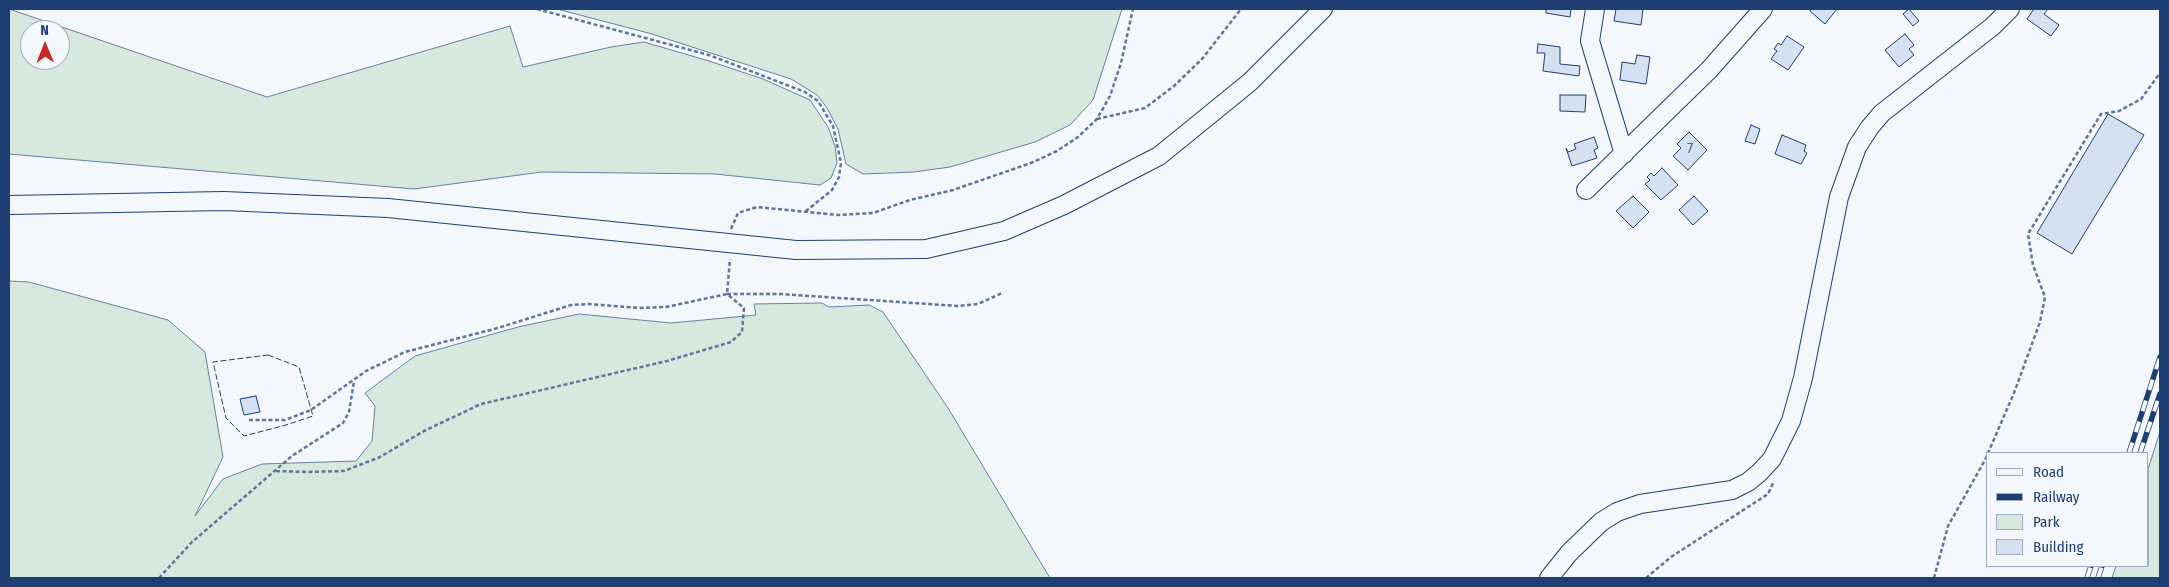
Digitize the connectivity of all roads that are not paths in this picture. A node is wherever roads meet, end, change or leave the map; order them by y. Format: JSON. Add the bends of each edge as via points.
{"nodes":[{"id":1,"x":1323,"y":9,"type":"edge"},
{"id":2,"x":1595,"y":9,"type":"edge"},
{"id":3,"x":1763,"y":9,"type":"edge"},
{"id":4,"x":2010,"y":9,"type":"edge"},
{"id":5,"x":1624,"y":154,"type":"junction"},
{"id":6,"x":1586,"y":190,"type":"dead end"},
{"id":7,"x":9,"y":205,"type":"edge"},
{"id":8,"x":1549,"y":578,"type":"edge"}],
"edges":[{"from":1,"to":7,"type":"street","via":[[1250,82],[1158,156],[1064,205],[1004,231],[926,249],[796,250],[388,208],[224,201]]},
{"from":2,"to":5,"type":"street","via":[[1590,41]]},
{"from":3,"to":5,"type":"street","via":[[1709,70]]},
{"from":4,"to":8,"type":"street","via":[[1882,113],[1857,148],[1839,197],[1791,420],[1772,459],[1754,478],[1732,490],[1640,504],[1617,512],[1594,528]]},
{"from":5,"to":6,"type":"street"}]}
